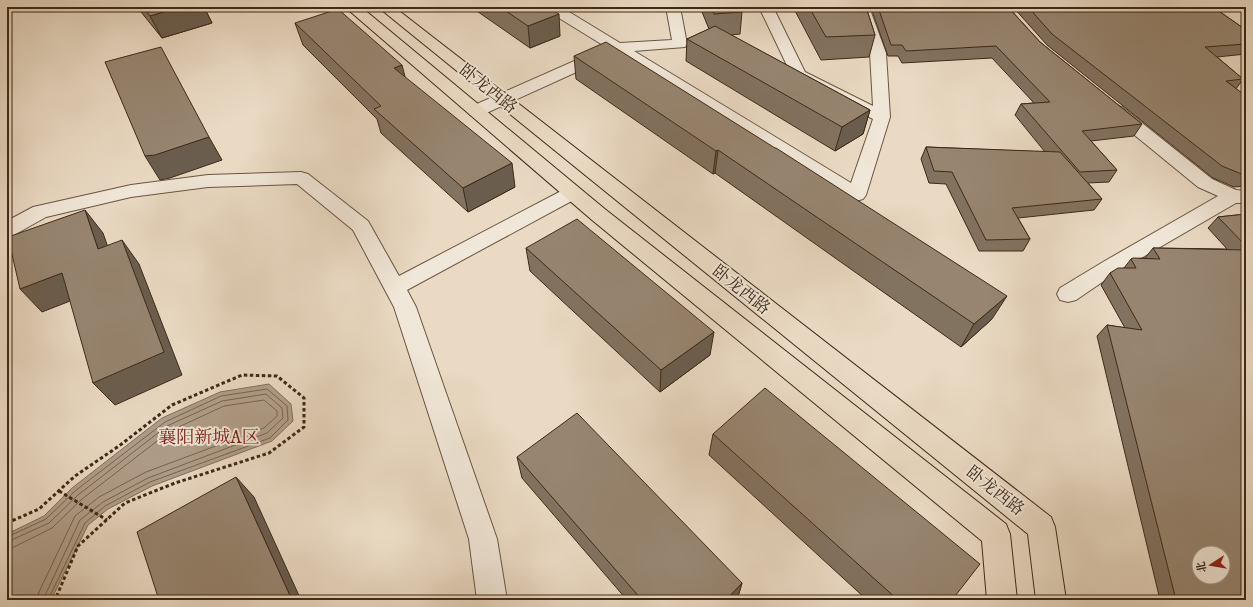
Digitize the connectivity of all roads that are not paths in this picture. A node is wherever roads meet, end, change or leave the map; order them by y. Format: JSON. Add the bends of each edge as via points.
{"nodes":[{"id":1,"x":352,"y":7,"type":"edge"},
{"id":2,"x":385,"y":7,"type":"edge"},
{"id":3,"x":551,"y":7,"type":"edge"},
{"id":4,"x":673,"y":7,"type":"edge"},
{"id":5,"x":766,"y":7,"type":"edge"},
{"id":6,"x":862,"y":7,"type":"edge"},
{"id":7,"x":617,"y":48,"type":"junction"},
{"id":8,"x":1101,"y":99,"type":"edge"},
{"id":9,"x":501,"y":100,"type":"junction"},
{"id":10,"x":476,"y":111,"type":"junction"},
{"id":11,"x":882,"y":116,"type":"junction"},
{"id":12,"x":572,"y":193,"type":"junction"},
{"id":13,"x":1239,"y":196,"type":"edge"},
{"id":14,"x":7,"y":230,"type":"edge"},
{"id":15,"x":395,"y":287,"type":"junction"},
{"id":16,"x":1068,"y":294,"type":"dead end"},
{"id":17,"x":492,"y":600,"type":"edge"},
{"id":18,"x":1002,"y":600,"type":"edge"},
{"id":19,"x":1051,"y":600,"type":"edge"}],
"edges":[{"from":1,"to":10,"type":"main road","name":"卧龙西路"},
{"from":2,"to":9,"type":"main road","name":"卧龙西路"},
{"from":3,"to":7,"type":"street"},
{"from":4,"to":7,"type":"street","via":[[680,44]]},
{"from":5,"to":11,"type":"street","via":[[799,75]]},
{"from":6,"to":11,"type":"street","via":[[878,53]]},
{"from":7,"to":9,"type":"street"},
{"from":7,"to":11,"type":"street","via":[[856,195]]},
{"from":8,"to":13,"type":"street","via":[[1205,183]]},
{"from":9,"to":10,"type":"street"},
{"from":9,"to":19,"type":"main road","name":"卧龙西路","via":[[1040,527]]},
{"from":10,"to":12,"type":"main road","name":"卧龙西路"},
{"from":12,"to":15,"type":"street"},
{"from":12,"to":18,"type":"main road","name":"卧龙西路","via":[[996,534]]},
{"from":13,"to":16,"type":"street","via":[[1110,267]]},
{"from":14,"to":15,"type":"street","via":[[40,212],[130,191],[208,181],[301,178],[361,226]]},
{"from":15,"to":17,"type":"street","via":[[405,307],[483,540]]}]}
